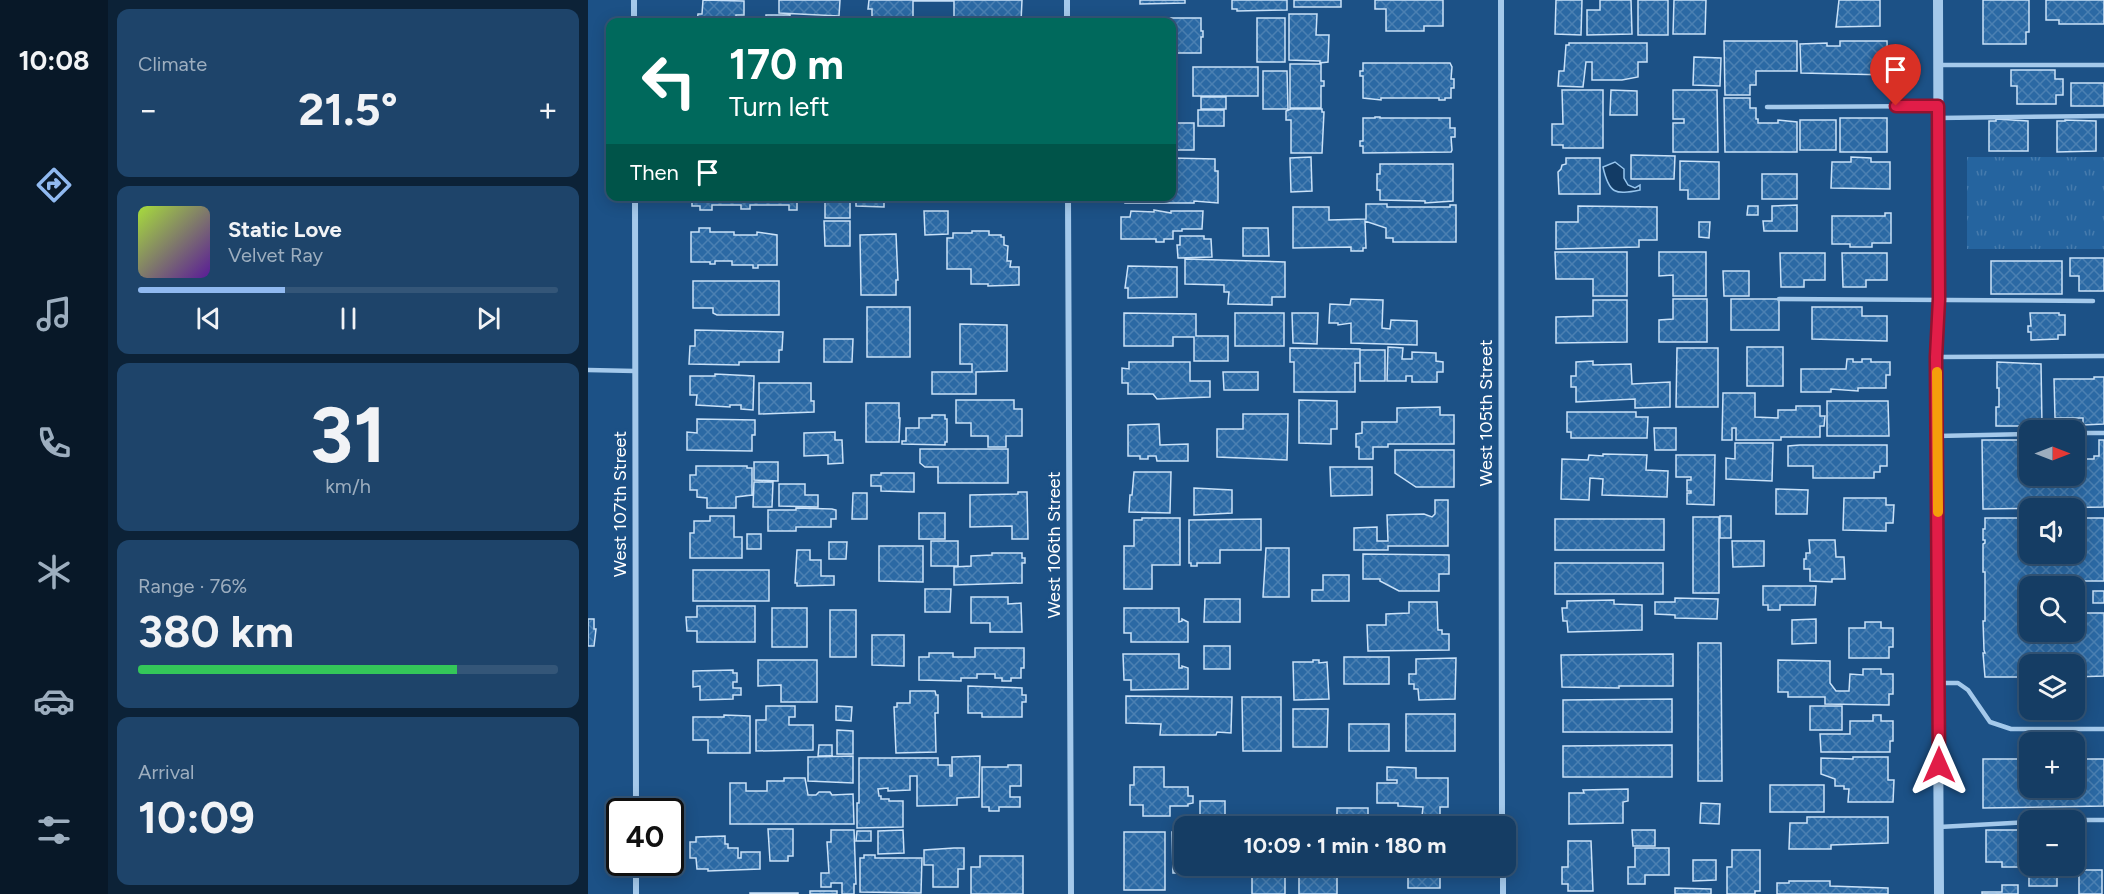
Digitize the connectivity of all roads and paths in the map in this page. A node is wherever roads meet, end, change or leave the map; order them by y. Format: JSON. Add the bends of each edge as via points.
{"nodes":[{"id":1,"x":634,"y":0,"type":"edge"},
{"id":2,"x":1067,"y":0,"type":"edge"},
{"id":3,"x":1501,"y":0,"type":"edge"},
{"id":4,"x":1938,"y":0,"type":"edge"},
{"id":5,"x":634,"y":18,"type":"edge"},
{"id":6,"x":1067,"y":18,"type":"edge"},
{"id":7,"x":1938,"y":65,"type":"junction"},
{"id":8,"x":2104,"y":65,"type":"edge"},
{"id":9,"x":1767,"y":107,"type":"dead end"},
{"id":10,"x":1938,"y":112,"type":"junction"},
{"id":11,"x":2104,"y":116,"type":"edge"},
{"id":12,"x":634,"y":201,"type":"edge"},
{"id":13,"x":1068,"y":201,"type":"edge"},
{"id":14,"x":1779,"y":299,"type":"dead end"},
{"id":15,"x":1939,"y":299,"type":"junction"},
{"id":16,"x":2093,"y":301,"type":"dead end"},
{"id":17,"x":2104,"y":356,"type":"edge"},
{"id":18,"x":1936,"y":357,"type":"junction"},
{"id":19,"x":588,"y":370,"type":"edge"},
{"id":20,"x":635,"y":371,"type":"junction"},
{"id":21,"x":2085,"y":433,"type":"edge"},
{"id":22,"x":2104,"y":433,"type":"edge"},
{"id":23,"x":2019,"y":434,"type":"edge"},
{"id":24,"x":1937,"y":435,"type":"junction"},
{"id":25,"x":1938,"y":683,"type":"junction"},
{"id":26,"x":2104,"y":729,"type":"edge"},
{"id":27,"x":636,"y":798,"type":"edge"},
{"id":28,"x":1502,"y":816,"type":"edge"},
{"id":29,"x":2085,"y":820,"type":"edge"},
{"id":30,"x":2104,"y":820,"type":"edge"},
{"id":31,"x":2019,"y":823,"type":"edge"},
{"id":32,"x":1939,"y":827,"type":"junction"},
{"id":33,"x":636,"y":876,"type":"edge"},
{"id":34,"x":1503,"y":876,"type":"edge"},
{"id":35,"x":636,"y":894,"type":"edge"},
{"id":36,"x":1071,"y":894,"type":"edge"},
{"id":37,"x":1503,"y":894,"type":"edge"},
{"id":38,"x":1939,"y":894,"type":"edge"}],
"edges":[{"from":1,"to":5,"type":"street"},
{"from":2,"to":6,"type":"street"},
{"from":3,"to":28,"type":"street","name":"West 105th Street"},
{"from":4,"to":7,"type":"street"},
{"from":7,"to":8,"type":"lane"},
{"from":7,"to":10,"type":"street"},
{"from":9,"to":10,"type":"lane"},
{"from":10,"to":11,"type":"lane"},
{"from":10,"to":15,"type":"street"},
{"from":12,"to":20,"type":"street","name":"West 107th Street"},
{"from":13,"to":36,"type":"street","name":"West 106th Street"},
{"from":14,"to":15,"type":"lane"},
{"from":15,"to":16,"type":"lane"},
{"from":15,"to":18,"type":"street"},
{"from":17,"to":18,"type":"lane"},
{"from":18,"to":24,"type":"street"},
{"from":19,"to":20,"type":"lane"},
{"from":20,"to":27,"type":"street","name":"West 107th Street"},
{"from":21,"to":22,"type":"lane"},
{"from":23,"to":24,"type":"lane"},
{"from":24,"to":25,"type":"street"},
{"from":25,"to":26,"type":"lane","via":[[1958,683],[1968,690],[1990,722],[2011,729]]},
{"from":25,"to":32,"type":"street"},
{"from":29,"to":30,"type":"lane"},
{"from":31,"to":32,"type":"lane"},
{"from":32,"to":38,"type":"street"},
{"from":33,"to":35,"type":"street"},
{"from":34,"to":37,"type":"street"}]}
